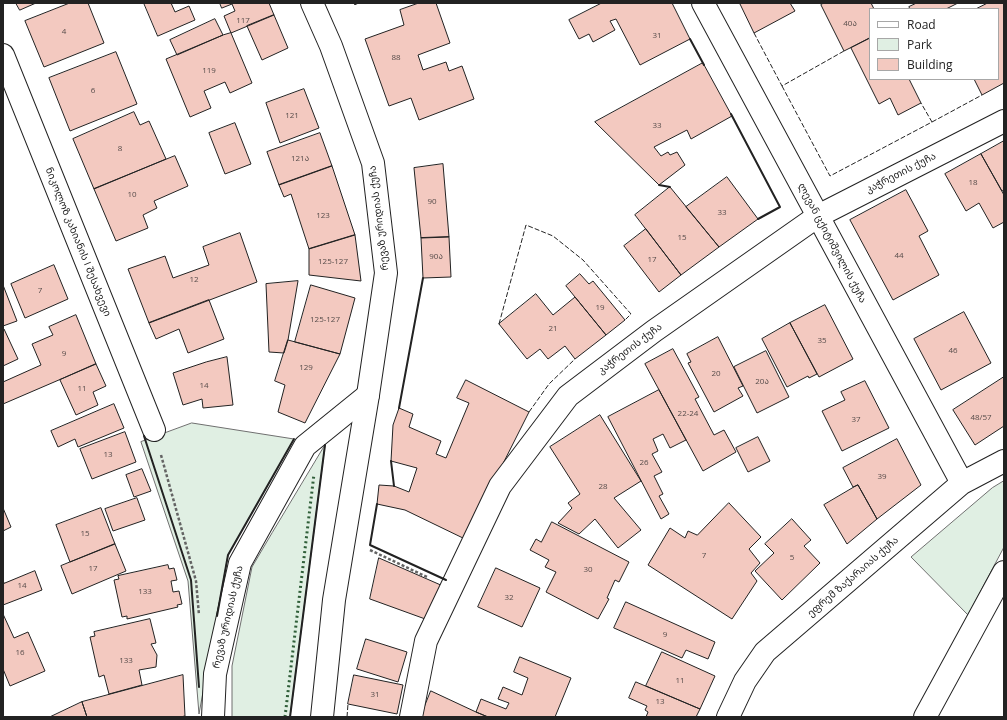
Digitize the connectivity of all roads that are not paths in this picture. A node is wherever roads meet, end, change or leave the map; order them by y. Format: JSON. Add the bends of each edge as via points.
{"nodes":[{"id":1,"x":312,"y":3,"type":"edge"},
{"id":2,"x":703,"y":3,"type":"edge"},
{"id":3,"x":3,"y":55,"type":"edge"},
{"id":4,"x":1004,"y":121,"type":"edge"},
{"id":5,"x":818,"y":216,"type":"junction"},
{"id":6,"x":368,"y":394,"type":"junction"},
{"id":7,"x":154,"y":430,"type":"road end"},
{"id":8,"x":1004,"y":461,"type":"edge"},
{"id":9,"x":962,"y":483,"type":"junction"},
{"id":10,"x":1004,"y":572,"type":"edge"},
{"id":11,"x":213,"y":717,"type":"edge"},
{"id":12,"x":322,"y":717,"type":"edge"},
{"id":13,"x":411,"y":717,"type":"edge"},
{"id":14,"x":728,"y":717,"type":"edge"},
{"id":15,"x":925,"y":717,"type":"edge"}],
"edges":[{"from":1,"to":6,"type":"street","name":"რევაზ ურიდიას ქუჩა","via":[[331,46],[373,162],[386,273]]},
{"from":2,"to":5,"type":"street","name":"ლევან ცქიტიშვილის ქუჩა"},
{"from":3,"to":7,"type":"street","name":"ნიკოლოზ კახიანის I შესახვევი"},
{"from":4,"to":5,"type":"street","name":"კაჭრეთის ქუჩა"},
{"from":5,"to":9,"type":"street","name":"ლევან ცქიტიშვილის ქუჩა"},
{"from":5,"to":13,"type":"street","name":"კაჭრეთის ქუჩა","via":[[654,331],[568,396],[500,486],[426,641]]},
{"from":6,"to":11,"type":"street","name":"რევაზ ურიდიას ქუჩა","via":[[305,446],[240,564],[215,674]]},
{"from":6,"to":12,"type":"street","name":"რევაზ ურიდიას ქუჩა","via":[[334,600]]},
{"from":8,"to":9,"type":"street","name":"ეფრემ ზაქარაიას ქუჩა"},
{"from":9,"to":14,"type":"street","name":"ეფრემ ზაქარაიას ქუჩა","via":[[765,652],[745,681]]},
{"from":10,"to":15,"type":"street"}]}
